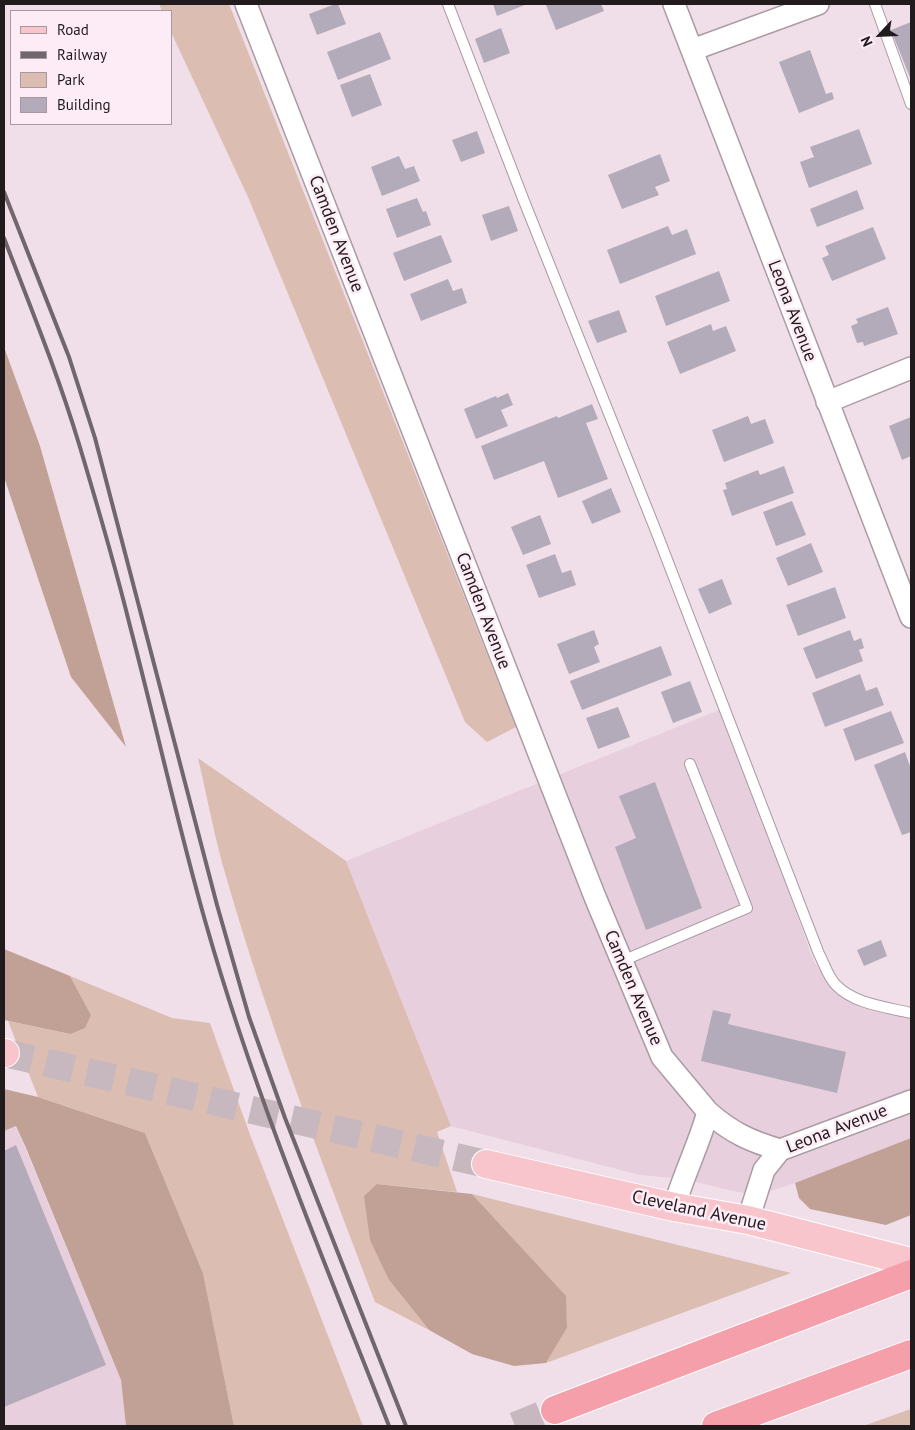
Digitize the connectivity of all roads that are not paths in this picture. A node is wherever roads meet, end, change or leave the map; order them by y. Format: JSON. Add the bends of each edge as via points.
{"nodes":[{"id":1,"x":246,"y":4,"type":"edge"},
{"id":2,"x":448,"y":4,"type":"edge"},
{"id":3,"x":674,"y":4,"type":"edge"},
{"id":4,"x":818,"y":4,"type":"edge"},
{"id":5,"x":875,"y":4,"type":"edge"},
{"id":6,"x":692,"y":50,"type":"junction"},
{"id":7,"x":911,"y":104,"type":"edge"},
{"id":8,"x":911,"y":368,"type":"edge"},
{"id":9,"x":827,"y":402,"type":"junction"},
{"id":10,"x":911,"y":617,"type":"edge"},
{"id":11,"x":690,"y":764,"type":"dead end"},
{"id":12,"x":622,"y":961,"type":"junction"},
{"id":13,"x":911,"y":1013,"type":"edge"},
{"id":14,"x":911,"y":1101,"type":"edge"},
{"id":15,"x":708,"y":1112,"type":"junction"},
{"id":16,"x":780,"y":1150,"type":"junction"},
{"id":17,"x":486,"y":1164,"type":"tunnel mouth"},
{"id":18,"x":674,"y":1207,"type":"junction"},
{"id":19,"x":748,"y":1220,"type":"junction"},
{"id":20,"x":911,"y":1262,"type":"edge"},
{"id":21,"x":911,"y":1274,"type":"edge"},
{"id":22,"x":911,"y":1354,"type":"edge"},
{"id":23,"x":556,"y":1410,"type":"tunnel mouth"},
{"id":24,"x":716,"y":1426,"type":"edge"}],
"edges":[{"from":1,"to":12,"type":"street","name":"Camden Avenue"},
{"from":2,"to":13,"type":"lane","via":[[819,954],[835,984],[848,995]]},
{"from":3,"to":6,"type":"street","name":"Leona Avenue"},
{"from":4,"to":6,"type":"street"},
{"from":5,"to":7,"type":"lane"},
{"from":6,"to":9,"type":"street","name":"Leona Avenue"},
{"from":8,"to":9,"type":"street"},
{"from":9,"to":10,"type":"street","name":"Leona Avenue"},
{"from":11,"to":12,"type":"lane","via":[[747,908]]},
{"from":12,"to":15,"type":"street","name":"Camden Avenue","via":[[662,1057]]},
{"from":14,"to":16,"type":"street","name":"Leona Avenue"},
{"from":15,"to":16,"type":"street","name":"Camden Avenue","via":[[724,1126],[752,1142]]},
{"from":15,"to":18,"type":"street"},
{"from":16,"to":19,"type":"street","name":"Leona Avenue","via":[[764,1170]]},
{"from":17,"to":18,"type":"main road","name":"Cleveland Avenue"},
{"from":18,"to":19,"type":"main road","name":"Cleveland Avenue"},
{"from":19,"to":20,"type":"main road","name":"Cleveland Avenue"},
{"from":21,"to":23,"type":"highway"},
{"from":22,"to":24,"type":"highway"}]}
